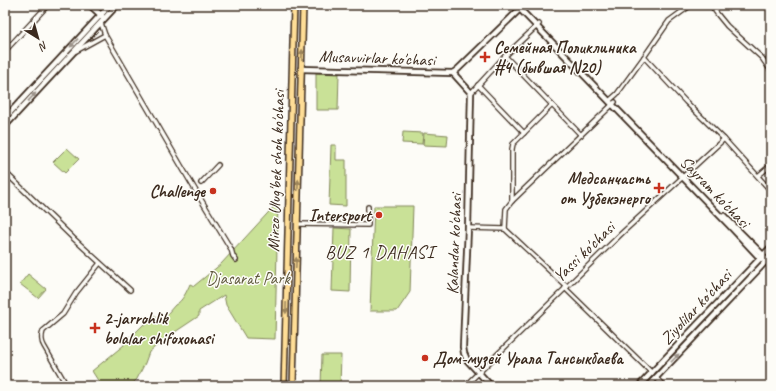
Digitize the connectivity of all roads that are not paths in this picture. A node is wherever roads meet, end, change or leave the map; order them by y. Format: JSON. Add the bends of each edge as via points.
{"nodes":[{"id":1,"x":48,"y":5,"type":"edge"},
{"id":2,"x":90,"y":5,"type":"edge"},
{"id":3,"x":110,"y":5,"type":"edge"},
{"id":4,"x":118,"y":5,"type":"edge"},
{"id":5,"x":294,"y":5,"type":"edge"},
{"id":6,"x":303,"y":5,"type":"edge"},
{"id":7,"x":516,"y":5,"type":"edge"},
{"id":8,"x":691,"y":5,"type":"edge"},
{"id":9,"x":711,"y":5,"type":"edge"},
{"id":10,"x":521,"y":7,"type":"edge"},
{"id":11,"x":100,"y":15,"type":"junction"},
{"id":12,"x":106,"y":18,"type":"junction"},
{"id":13,"x":101,"y":23,"type":"junction"},
{"id":14,"x":538,"y":25,"type":"junction"},
{"id":15,"x":105,"y":35,"type":"junction"},
{"id":16,"x":5,"y":51,"type":"edge"},
{"id":17,"x":74,"y":52,"type":"junction"},
{"id":18,"x":505,"y":56,"type":"junction"},
{"id":19,"x":644,"y":57,"type":"junction"},
{"id":20,"x":301,"y":69,"type":"junction"},
{"id":21,"x":771,"y":71,"type":"edge"},
{"id":22,"x":452,"y":73,"type":"junction"},
{"id":23,"x":478,"y":86,"type":"junction"},
{"id":24,"x":471,"y":92,"type":"junction"},
{"id":25,"x":292,"y":95,"type":"junction"},
{"id":26,"x":301,"y":96,"type":"junction"},
{"id":27,"x":612,"y":102,"type":"junction"},
{"id":28,"x":552,"y":105,"type":"junction"},
{"id":29,"x":5,"y":118,"type":"edge"},
{"id":30,"x":5,"y":126,"type":"edge"},
{"id":31,"x":524,"y":133,"type":"junction"},
{"id":32,"x":581,"y":135,"type":"junction"},
{"id":33,"x":724,"y":139,"type":"junction"},
{"id":34,"x":771,"y":165,"type":"edge"},
{"id":35,"x":218,"y":166,"type":"dead end"},
{"id":36,"x":5,"y":172,"type":"edge"},
{"id":37,"x":684,"y":176,"type":"junction"},
{"id":38,"x":758,"y":176,"type":"junction"},
{"id":39,"x":201,"y":183,"type":"dead end"},
{"id":40,"x":771,"y":191,"type":"edge"},
{"id":41,"x":512,"y":201,"type":"junction"},
{"id":42,"x":368,"y":207,"type":"dead end"},
{"id":43,"x":297,"y":224,"type":"junction"},
{"id":44,"x":468,"y":228,"type":"junction"},
{"id":45,"x":505,"y":229,"type":"junction"},
{"id":46,"x":771,"y":246,"type":"edge"},
{"id":47,"x":762,"y":256,"type":"junction"},
{"id":48,"x":771,"y":256,"type":"edge"},
{"id":49,"x":236,"y":260,"type":"dead end"},
{"id":50,"x":766,"y":261,"type":"junction"},
{"id":51,"x":100,"y":263,"type":"junction"},
{"id":52,"x":566,"y":287,"type":"junction"},
{"id":53,"x":130,"y":290,"type":"dead end"},
{"id":54,"x":701,"y":321,"type":"junction"},
{"id":55,"x":706,"y":325,"type":"junction"},
{"id":56,"x":479,"y":372,"type":"junction"},
{"id":57,"x":652,"y":372,"type":"junction"},
{"id":58,"x":656,"y":378,"type":"junction"},
{"id":59,"x":67,"y":386,"type":"edge"},
{"id":60,"x":284,"y":386,"type":"edge"},
{"id":61,"x":293,"y":386,"type":"edge"},
{"id":62,"x":465,"y":386,"type":"edge"},
{"id":63,"x":491,"y":386,"type":"edge"},
{"id":64,"x":639,"y":386,"type":"edge"},
{"id":65,"x":648,"y":386,"type":"edge"},
{"id":66,"x":664,"y":386,"type":"edge"}],
"edges":[{"from":1,"to":16,"type":"street"},
{"from":2,"to":11,"type":"street"},
{"from":3,"to":11,"type":"street"},
{"from":4,"to":12,"type":"street"},
{"from":5,"to":25,"type":"main road","name":"Mirzo Ulug'bek shoh ko'chasi"},
{"from":20,"to":6,"type":"main road","name":"Mirzo Ulug'bek shoh ko'chasi","one_way":true},
{"from":7,"to":10,"type":"street","name":"Sayram ko'chasi"},
{"from":8,"to":19,"type":"street","via":[[669,21]]},
{"from":9,"to":21,"type":"street","via":[[727,26],[762,58]]},
{"from":10,"to":14,"type":"street","name":"Sayram ko'chasi"},
{"from":10,"to":22,"type":"street"},
{"from":11,"to":12,"type":"street"},
{"from":11,"to":13,"type":"street"},
{"from":11,"to":29,"type":"street","one_way":true},
{"from":12,"to":13,"type":"street"},
{"from":13,"to":15,"type":"street"},
{"from":13,"to":17,"type":"street"},
{"from":14,"to":18,"type":"street"},
{"from":14,"to":27,"type":"street","name":"Sayram ko'chasi"},
{"from":15,"to":17,"type":"street"},
{"from":15,"to":49,"type":"street"},
{"from":30,"to":17,"type":"street","one_way":true},
{"from":18,"to":23,"type":"street"},
{"from":18,"to":28,"type":"street"},
{"from":19,"to":27,"type":"street"},
{"from":19,"to":33,"type":"street"},
{"from":20,"to":22,"type":"street","name":"Musavvirlar ko'chasi"},
{"from":20,"to":26,"type":"main road","name":"Mirzo Ulug'bek shoh ko'chasi"},
{"from":22,"to":24,"type":"street"},
{"from":23,"to":24,"type":"street"},
{"from":23,"to":31,"type":"street"},
{"from":24,"to":44,"type":"street","name":"Kalandar ko'chasi"},
{"from":25,"to":26,"type":"main road"},
{"from":25,"to":60,"type":"main road","name":"Mirzo Ulug'bek shoh ko'chasi","one_way":true},
{"from":43,"to":26,"type":"main road","name":"Mirzo Ulug'bek shoh ko'chasi","one_way":true},
{"from":27,"to":32,"type":"street"},
{"from":27,"to":37,"type":"street","name":"Sayram ko'chasi"},
{"from":28,"to":31,"type":"street"},
{"from":28,"to":32,"type":"street"},
{"from":31,"to":41,"type":"street","via":[[512,148]]},
{"from":32,"to":41,"type":"street"},
{"from":33,"to":37,"type":"street","name":"Yassi ko'chasi"},
{"from":33,"to":38,"type":"street"},
{"from":34,"to":38,"type":"street"},
{"from":35,"to":39,"type":"street"},
{"from":36,"to":51,"type":"street"},
{"from":37,"to":47,"type":"street","name":"Sayram ko'chasi"},
{"from":37,"to":52,"type":"street","name":"Yassi ko'chasi"},
{"from":38,"to":40,"type":"street"},
{"from":41,"to":45,"type":"street","via":[[506,209]]},
{"from":42,"to":43,"type":"street","via":[[368,225]]},
{"from":61,"to":43,"type":"main road","name":"Mirzo Ulug'bek shoh ko'chasi","one_way":true},
{"from":44,"to":45,"type":"street"},
{"from":44,"to":56,"type":"street","name":"Kalandar ko'chasi","via":[[463,347],[467,360]]},
{"from":45,"to":52,"type":"street"},
{"from":46,"to":47,"type":"street","name":"Ziyolilar ko'chasi"},
{"from":47,"to":50,"type":"street","name":"Sayram ko'chasi"},
{"from":47,"to":54,"type":"street","name":"Ziyolilar ko'chasi"},
{"from":48,"to":50,"type":"street","name":"Ziyolilar ko'chasi"},
{"from":50,"to":55,"type":"street","name":"Ziyolilar ko'chasi"},
{"from":51,"to":53,"type":"street"},
{"from":51,"to":59,"type":"street","via":[[63,314],[43,331],[44,346]]},
{"from":52,"to":56,"type":"street","name":"Yassi ko'chasi"},
{"from":52,"to":57,"type":"street"},
{"from":54,"to":55,"type":"street"},
{"from":54,"to":57,"type":"street","name":"Ziyolilar ko'chasi"},
{"from":58,"to":55,"type":"street","name":"Ziyolilar ko'chasi","one_way":true},
{"from":56,"to":62,"type":"street","name":"Yassi ko'chasi"},
{"from":56,"to":63,"type":"street","name":"Kalandar ko'chasi"},
{"from":57,"to":64,"type":"street","name":"Ziyolilar ko'chasi"},
{"from":58,"to":65,"type":"street","name":"Ziyolilar ko'chasi"},
{"from":58,"to":66,"type":"street"}]}
